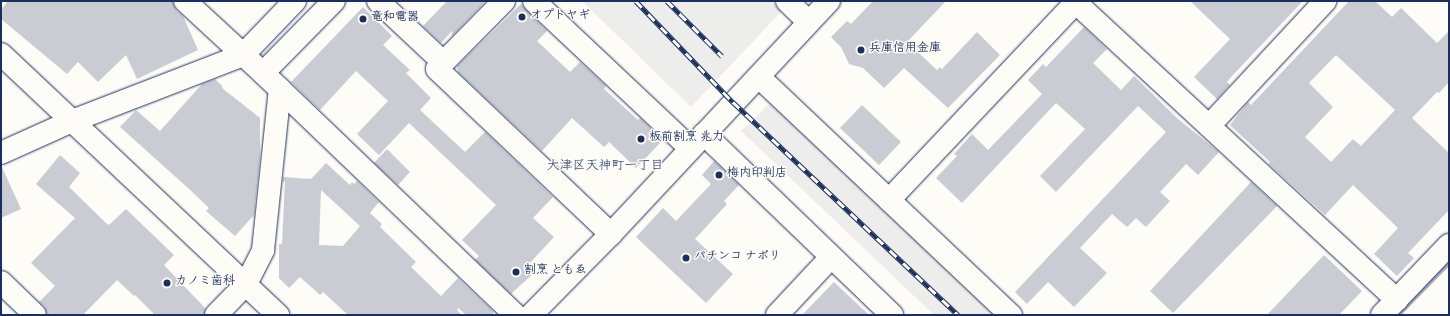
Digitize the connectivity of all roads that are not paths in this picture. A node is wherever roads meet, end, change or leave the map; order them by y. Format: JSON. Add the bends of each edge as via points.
{"nodes":[{"id":1,"x":185,"y":1,"type":"edge"},
{"id":2,"x":295,"y":1,"type":"edge"},
{"id":3,"x":334,"y":1,"type":"edge"},
{"id":4,"x":378,"y":1,"type":"edge"},
{"id":5,"x":504,"y":1,"type":"edge"},
{"id":6,"x":534,"y":1,"type":"edge"},
{"id":7,"x":787,"y":1,"type":"edge"},
{"id":8,"x":829,"y":1,"type":"edge"},
{"id":9,"x":1325,"y":1,"type":"edge"},
{"id":10,"x":1076,"y":2,"type":"edge"},
{"id":11,"x":809,"y":22,"type":"junction"},
{"id":12,"x":1,"y":54,"type":"edge"},
{"id":13,"x":243,"y":55,"type":"junction"},
{"id":14,"x":443,"y":62,"type":"junction"},
{"id":15,"x":263,"y":73,"type":"junction"},
{"id":16,"x":759,"y":77,"type":"junction"},
{"id":17,"x":280,"y":89,"type":"junction"},
{"id":18,"x":72,"y":121,"type":"junction"},
{"id":19,"x":1209,"y":126,"type":"junction"},
{"id":20,"x":697,"y":141,"type":"junction"},
{"id":21,"x":1,"y":153,"type":"edge"},
{"id":22,"x":889,"y":200,"type":"junction"},
{"id":23,"x":611,"y":234,"type":"junction"},
{"id":24,"x":1449,"y":245,"type":"edge"},
{"id":25,"x":832,"y":257,"type":"junction"},
{"id":26,"x":1,"y":282,"type":"edge"},
{"id":27,"x":246,"y":284,"type":"junction"},
{"id":28,"x":1390,"y":307,"type":"edge"},
{"id":29,"x":35,"y":315,"type":"edge"},
{"id":30,"x":216,"y":315,"type":"edge"},
{"id":31,"x":278,"y":315,"type":"edge"},
{"id":32,"x":515,"y":315,"type":"edge"},
{"id":33,"x":531,"y":315,"type":"edge"},
{"id":34,"x":777,"y":315,"type":"edge"},
{"id":35,"x":892,"y":315,"type":"edge"},
{"id":36,"x":1011,"y":315,"type":"edge"}],
"edges":[{"from":1,"to":13,"type":"street"},
{"from":2,"to":13,"type":"street"},
{"from":3,"to":15,"type":"street"},
{"from":4,"to":14,"type":"street"},
{"from":5,"to":14,"type":"street"},
{"from":6,"to":20,"type":"street"},
{"from":7,"to":11,"type":"street"},
{"from":8,"to":11,"type":"street"},
{"from":9,"to":19,"type":"street"},
{"from":10,"to":19,"type":"street"},
{"from":10,"to":22,"type":"street"},
{"from":11,"to":16,"type":"street"},
{"from":12,"to":18,"type":"street"},
{"from":13,"to":15,"type":"street"},
{"from":13,"to":18,"type":"street"},
{"from":14,"to":23,"type":"street","via":[[437,69]]},
{"from":15,"to":17,"type":"street"},
{"from":16,"to":20,"type":"street"},
{"from":16,"to":22,"type":"street"},
{"from":17,"to":27,"type":"street","via":[[263,250]]},
{"from":17,"to":32,"type":"street"},
{"from":18,"to":21,"type":"street"},
{"from":18,"to":27,"type":"street"},
{"from":19,"to":28,"type":"street"},
{"from":20,"to":23,"type":"street"},
{"from":20,"to":25,"type":"street"},
{"from":22,"to":36,"type":"street"},
{"from":23,"to":33,"type":"street"},
{"from":24,"to":28,"type":"street"},
{"from":25,"to":34,"type":"street"},
{"from":25,"to":35,"type":"street"},
{"from":26,"to":29,"type":"street"},
{"from":27,"to":30,"type":"street"},
{"from":27,"to":31,"type":"street"}]}
